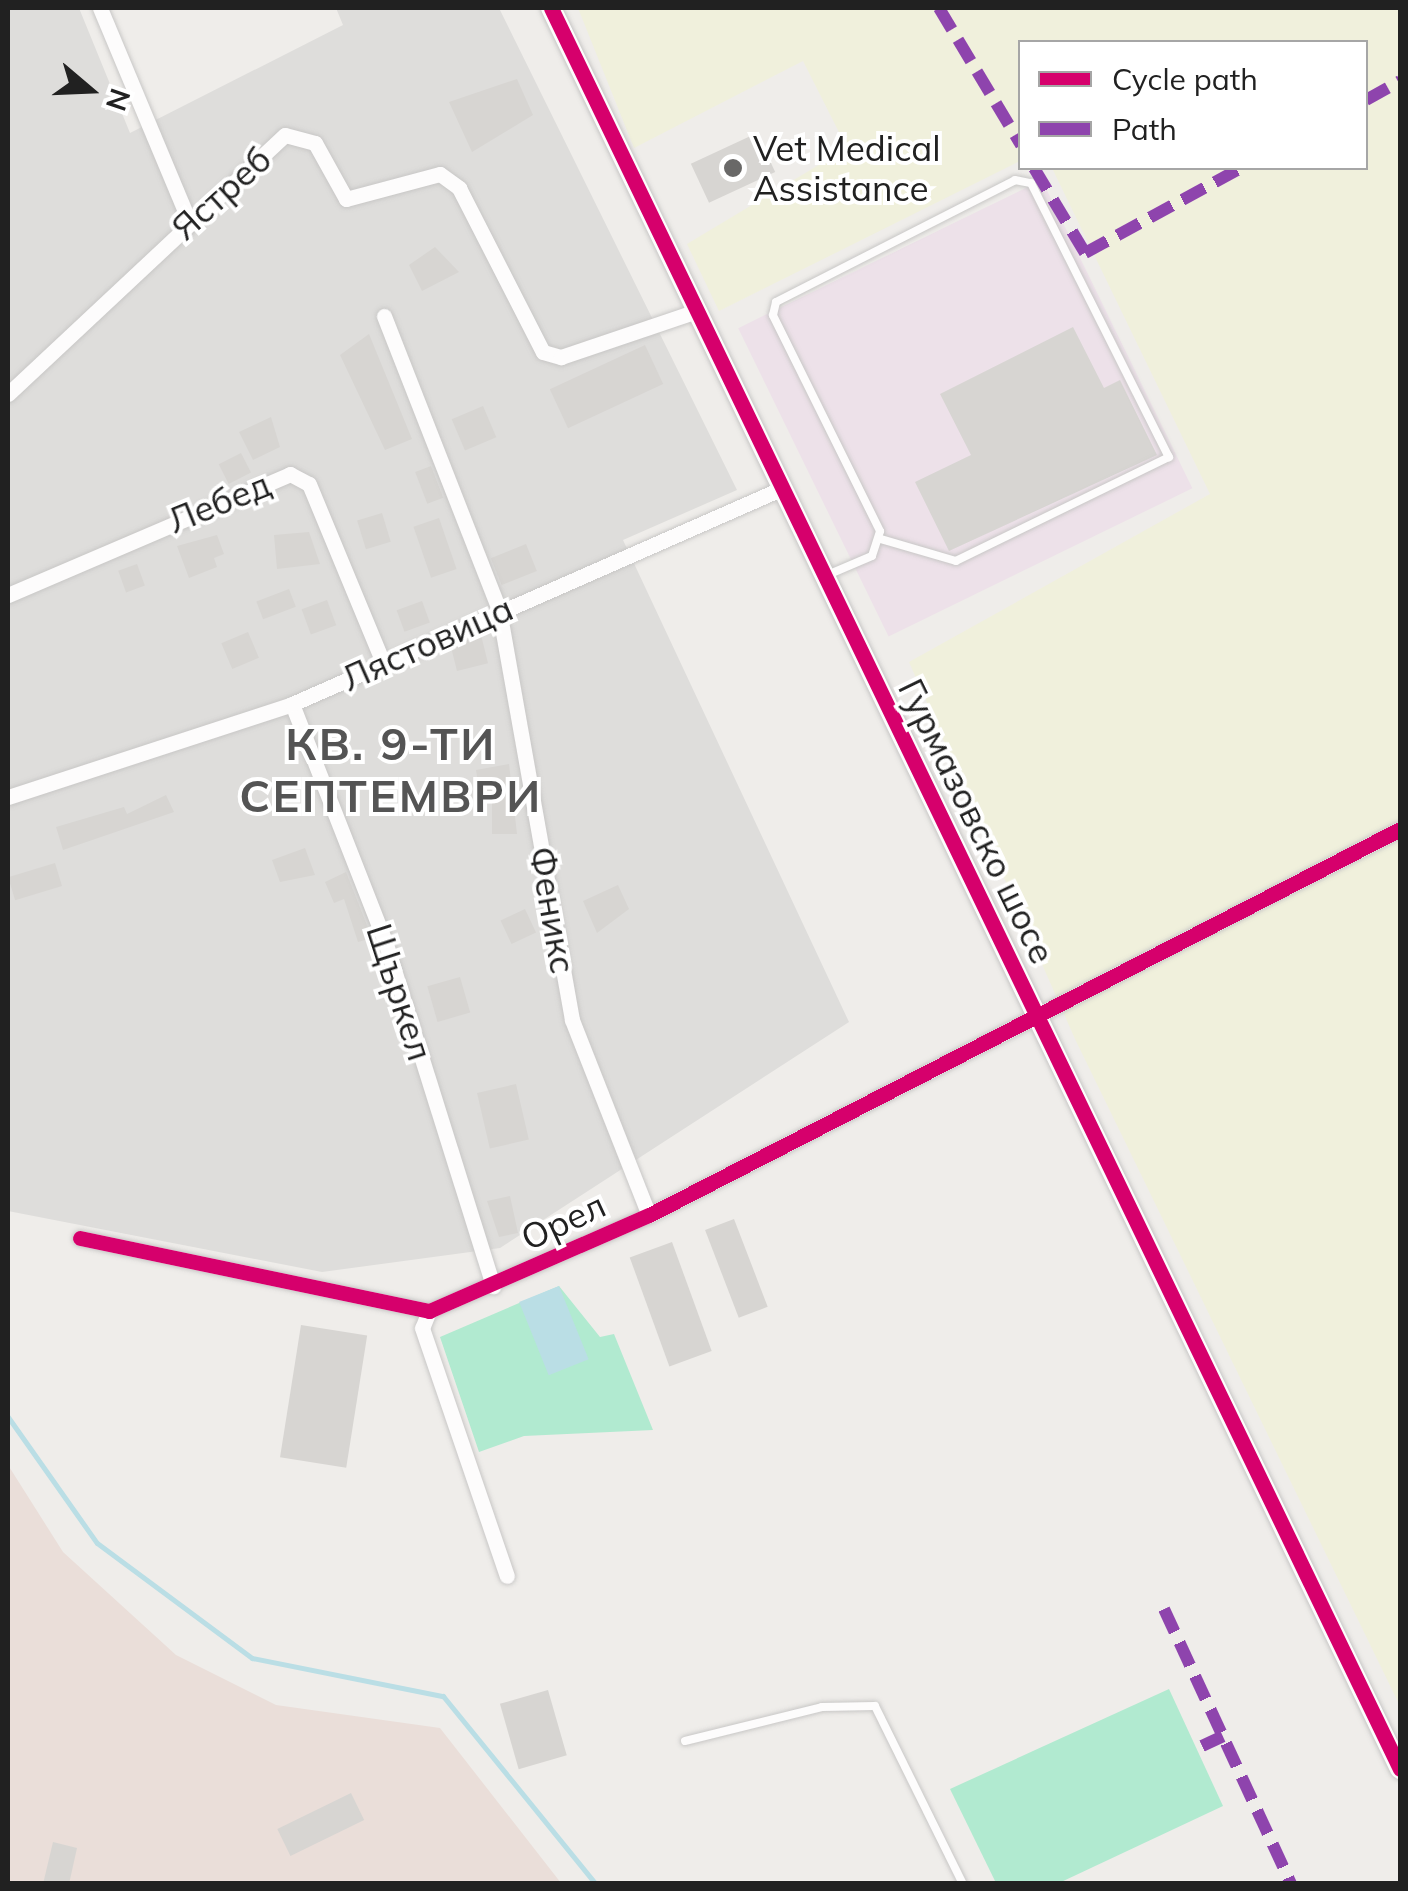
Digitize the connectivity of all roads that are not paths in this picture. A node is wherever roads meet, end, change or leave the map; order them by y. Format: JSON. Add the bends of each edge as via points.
{"nodes":[{"id":1,"x":105,"y":8,"type":"edge"},
{"id":2,"x":551,"y":8,"type":"edge"},
{"id":3,"x":189,"y":221,"type":"junction"},
{"id":4,"x":697,"y":310,"type":"junction"},
{"id":5,"x":384,"y":316,"type":"dead end"},
{"id":6,"x":8,"y":394,"type":"edge"},
{"id":7,"x":783,"y":488,"type":"junction"},
{"id":8,"x":881,"y":540,"type":"junction"},
{"id":9,"x":825,"y":576,"type":"junction"},
{"id":10,"x":8,"y":596,"type":"edge"},
{"id":11,"x":499,"y":610,"type":"junction"},
{"id":12,"x":383,"y":663,"type":"junction"},
{"id":13,"x":292,"y":704,"type":"junction"},
{"id":14,"x":8,"y":797,"type":"edge"},
{"id":15,"x":1400,"y":829,"type":"edge"},
{"id":16,"x":1036,"y":1013,"type":"junction"},
{"id":17,"x":649,"y":1215,"type":"junction"},
{"id":18,"x":80,"y":1238,"type":"dead end"},
{"id":19,"x":493,"y":1286,"type":"junction"},
{"id":20,"x":428,"y":1311,"type":"junction"},
{"id":21,"x":507,"y":1576,"type":"dead end"},
{"id":22,"x":685,"y":1741,"type":"dead end"},
{"id":23,"x":1400,"y":1768,"type":"edge"},
{"id":24,"x":963,"y":1884,"type":"edge"}],
"edges":[{"from":1,"to":3,"type":"street"},
{"from":2,"to":4,"type":"street","name":"Гурмазовско шосе"},
{"from":3,"to":4,"type":"street","name":"Ястреб","via":[[285,135],[302,135],[316,143],[346,200],[440,174],[459,188],[543,352],[561,357]]},
{"from":3,"to":6,"type":"street","name":"Ястреб"},
{"from":4,"to":7,"type":"street","name":"Гурмазовско шосе"},
{"from":5,"to":11,"type":"street","name":"Феникс"},
{"from":7,"to":9,"type":"street","name":"Гурмазовско шосе"},
{"from":7,"to":11,"type":"street","name":"Лястовица"},
{"from":8,"to":8,"type":"lane","via":[[773,315],[776,302],[1015,180],[1031,183],[1169,457],[956,561]]},
{"from":8,"to":9,"type":"lane","via":[[872,556]]},
{"from":9,"to":16,"type":"street","name":"Гурмазовско шосе"},
{"from":10,"to":12,"type":"street","name":"Лебед","via":[[290,474],[310,484]]},
{"from":11,"to":12,"type":"street","name":"Лястовица"},
{"from":11,"to":17,"type":"street","name":"Феникс","via":[[572,1020]]},
{"from":12,"to":13,"type":"street","name":"Лястовица"},
{"from":13,"to":14,"type":"street","name":"Лястовица"},
{"from":13,"to":19,"type":"street","name":"Щъркел","via":[[385,941]]},
{"from":15,"to":16,"type":"street","name":"Орел"},
{"from":16,"to":17,"type":"street","name":"Орел"},
{"from":16,"to":23,"type":"street","name":"Гурмазовско шосе"},
{"from":17,"to":19,"type":"street","name":"Орел"},
{"from":18,"to":20,"type":"street"},
{"from":19,"to":20,"type":"street","name":"Орел"},
{"from":20,"to":21,"type":"street","via":[[422,1328]]},
{"from":22,"to":24,"type":"lane","via":[[822,1707],[875,1706]]}]}
